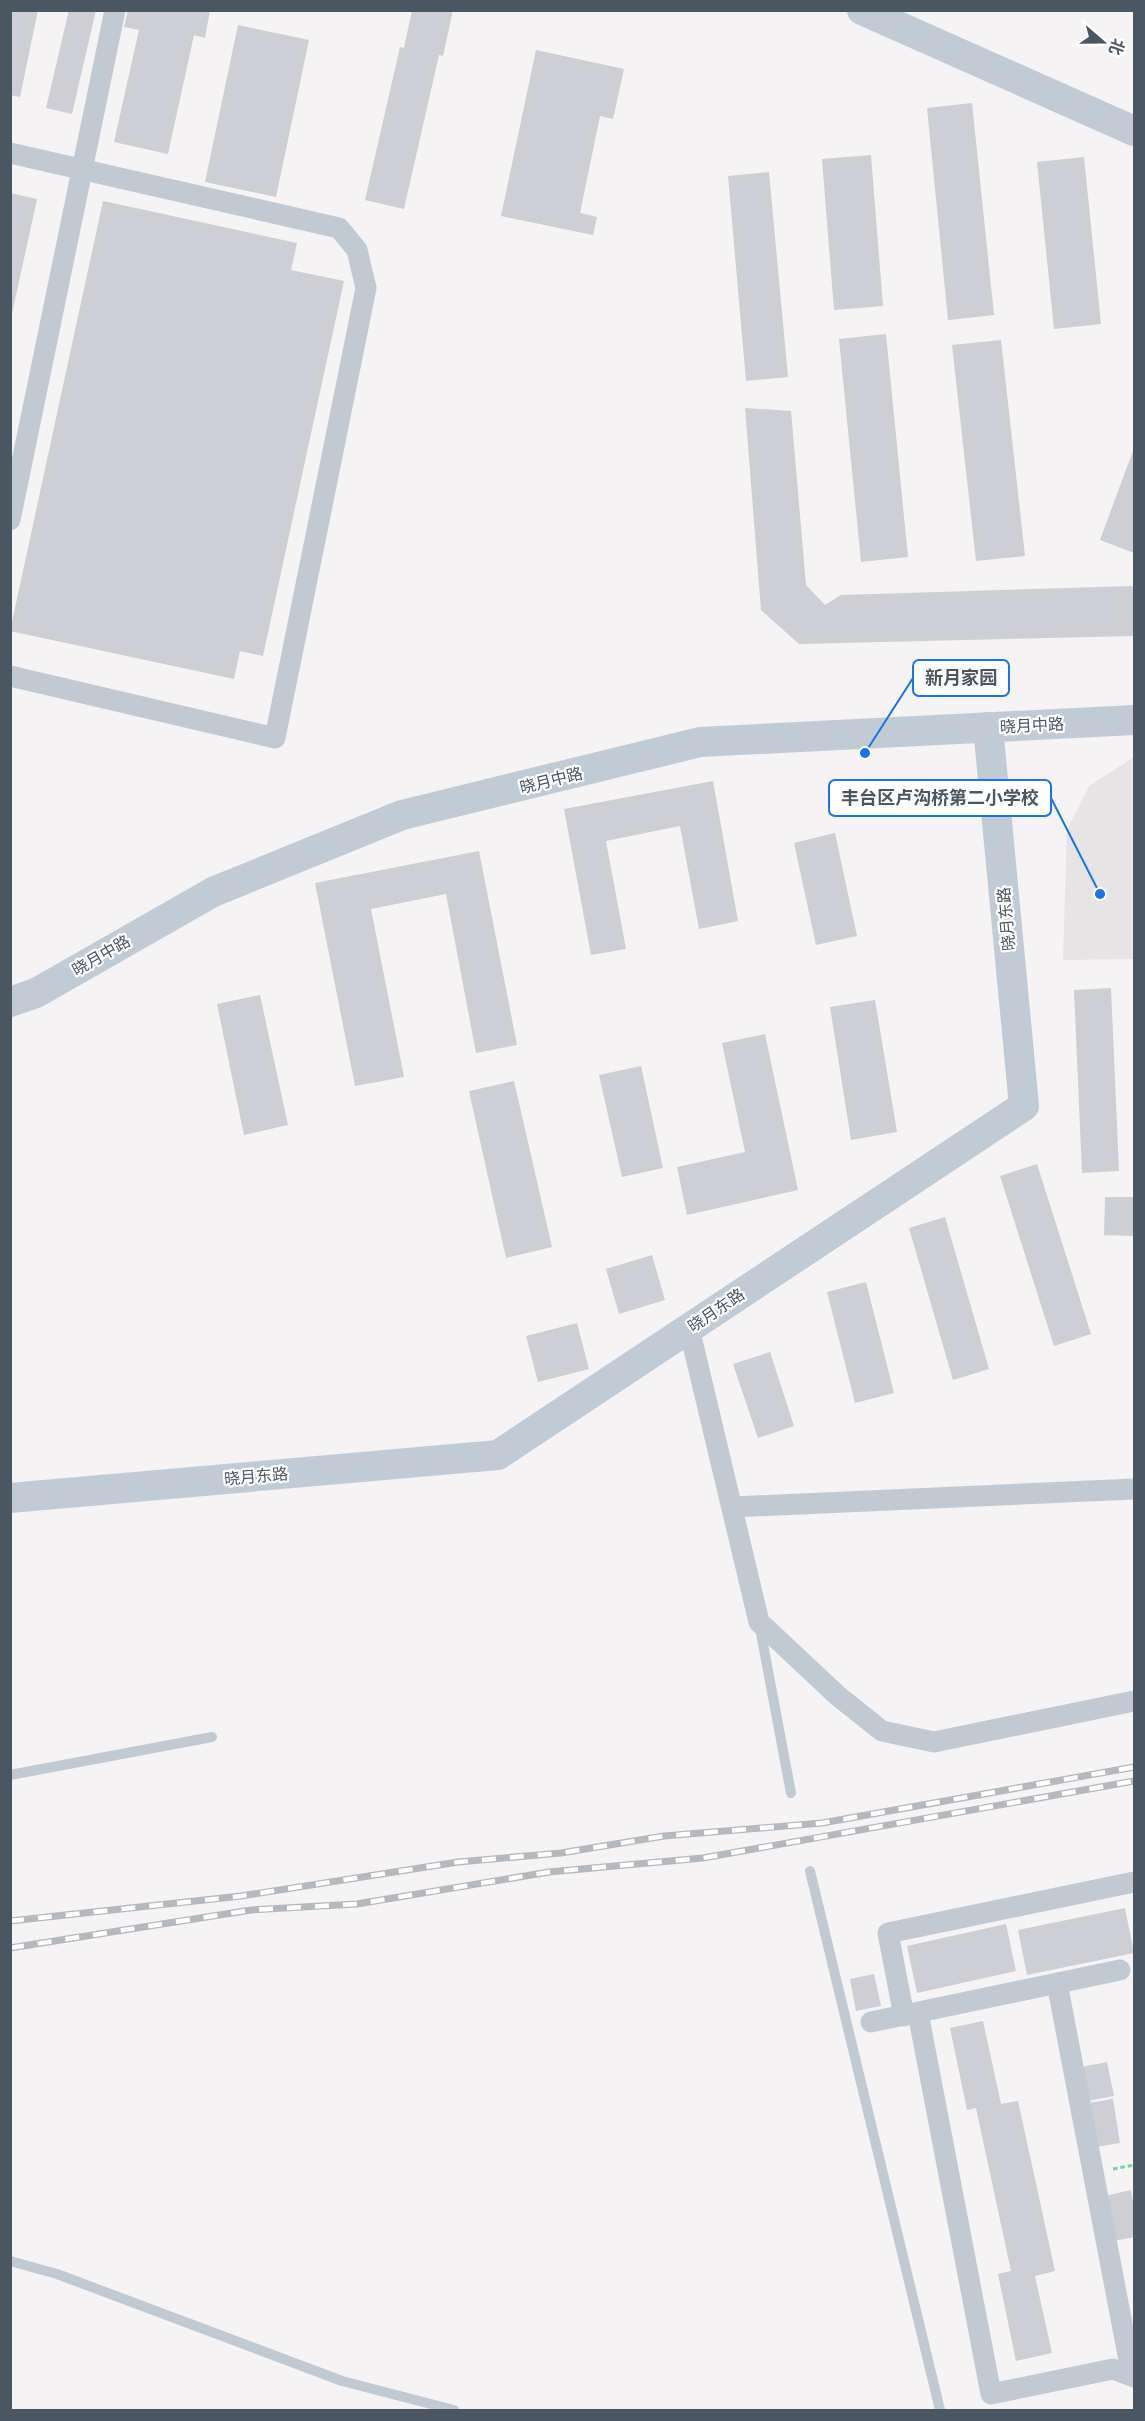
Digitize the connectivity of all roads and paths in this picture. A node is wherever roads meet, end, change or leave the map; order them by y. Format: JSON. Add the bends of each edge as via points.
{"nodes":[{"id":1,"x":115,"y":10,"type":"edge"},
{"id":2,"x":862,"y":10,"type":"edge"},
{"id":3,"x":1134,"y":131,"type":"edge"},
{"id":4,"x":10,"y":153,"type":"edge"},
{"id":5,"x":82,"y":169,"type":"junction"},
{"id":6,"x":10,"y":520,"type":"edge"},
{"id":7,"x":10,"y":676,"type":"edge"},
{"id":8,"x":1134,"y":720,"type":"edge"},
{"id":9,"x":988,"y":728,"type":"junction"},
{"id":10,"x":10,"y":1002,"type":"edge"},
{"id":11,"x":689,"y":1328,"type":"junction"},
{"id":12,"x":1134,"y":1489,"type":"edge"},
{"id":13,"x":10,"y":1498,"type":"edge"},
{"id":14,"x":732,"y":1507,"type":"junction"},
{"id":15,"x":759,"y":1622,"type":"junction"},
{"id":16,"x":1134,"y":1701,"type":"edge"},
{"id":17,"x":212,"y":1737,"type":"dead end"},
{"id":18,"x":10,"y":1775,"type":"edge"},
{"id":19,"x":791,"y":1793,"type":"dead end"},
{"id":20,"x":810,"y":1871,"type":"dead end"},
{"id":21,"x":1134,"y":1882,"type":"edge"},
{"id":22,"x":1120,"y":1970,"type":"dead end"},
{"id":23,"x":1057,"y":1983,"type":"junction"},
{"id":24,"x":911,"y":2014,"type":"junction"},
{"id":25,"x":871,"y":2022,"type":"dead end"},
{"id":26,"x":10,"y":2261,"type":"edge"},
{"id":27,"x":1133,"y":2370,"type":"edge"},
{"id":28,"x":454,"y":2410,"type":"edge"},
{"id":29,"x":940,"y":2410,"type":"edge"}],
"edges":[{"from":1,"to":5,"type":"street"},
{"from":2,"to":3,"type":"street"},
{"from":4,"to":5,"type":"street"},
{"from":5,"to":6,"type":"street"},
{"from":5,"to":7,"type":"street","via":[[339,228],[357,250],[366,288],[275,738]]},
{"from":8,"to":9,"type":"street","name":"晓月中路"},
{"from":9,"to":10,"type":"street","name":"晓月中路","via":[[700,742],[402,815],[213,892],[36,993]]},
{"from":9,"to":11,"type":"street","name":"晓月东路","via":[[1024,1106]]},
{"from":11,"to":13,"type":"street","name":"晓月东路","via":[[498,1455]]},
{"from":11,"to":14,"type":"street"},
{"from":12,"to":14,"type":"street"},
{"from":14,"to":15,"type":"street"},
{"from":15,"to":16,"type":"street","via":[[882,1731],[934,1742]]},
{"from":15,"to":19,"type":"lane"},
{"from":17,"to":18,"type":"lane"},
{"from":20,"to":29,"type":"lane"},
{"from":21,"to":24,"type":"street","via":[[888,1933]]},
{"from":22,"to":23,"type":"street"},
{"from":23,"to":24,"type":"street"},
{"from":23,"to":27,"type":"street"},
{"from":24,"to":25,"type":"street"},
{"from":24,"to":27,"type":"street","via":[[991,2394],[1113,2369]]},
{"from":26,"to":28,"type":"lane","via":[[57,2274],[342,2380]]}]}
